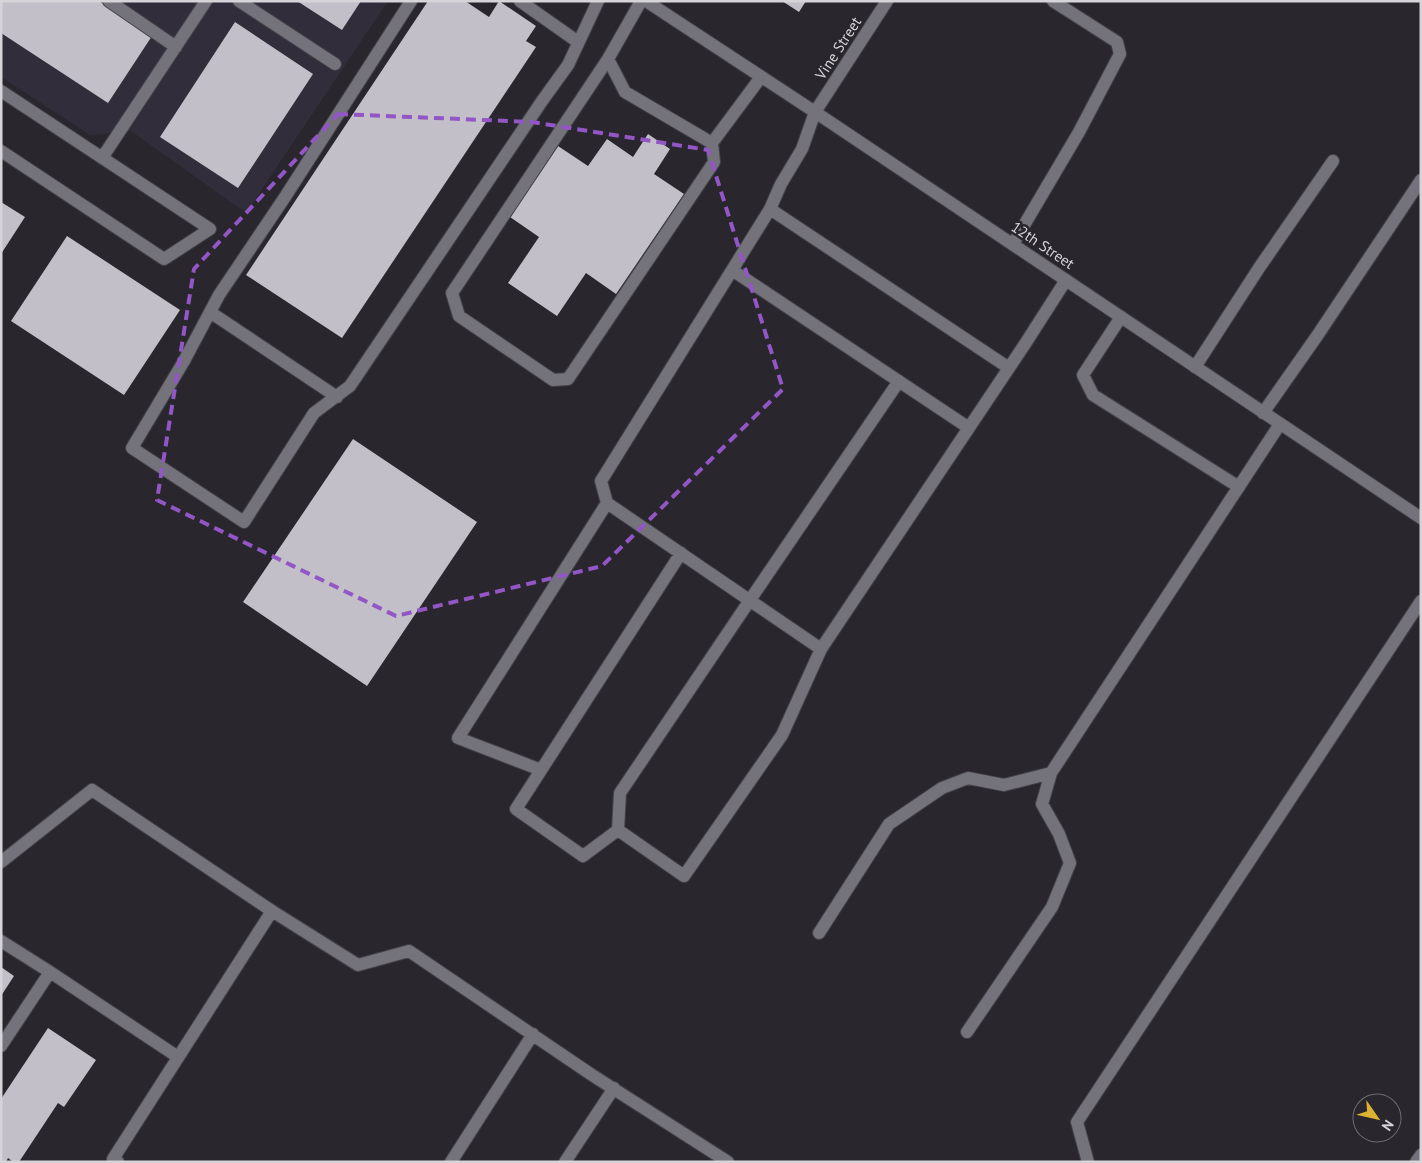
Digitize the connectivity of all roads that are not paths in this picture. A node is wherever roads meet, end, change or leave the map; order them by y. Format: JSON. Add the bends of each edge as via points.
{"nodes":[{"id":1,"x":109,"y":1,"type":"edge"},
{"id":2,"x":206,"y":1,"type":"edge"},
{"id":3,"x":239,"y":1,"type":"edge"},
{"id":4,"x":411,"y":1,"type":"edge"},
{"id":5,"x":520,"y":1,"type":"edge"},
{"id":6,"x":598,"y":1,"type":"edge"},
{"id":7,"x":641,"y":1,"type":"edge"},
{"id":8,"x":646,"y":1,"type":"edge"},
{"id":9,"x":887,"y":1,"type":"edge"},
{"id":10,"x":1053,"y":1,"type":"edge"},
{"id":11,"x":578,"y":42,"type":"junction"},
{"id":12,"x":176,"y":47,"type":"junction"},
{"id":13,"x":608,"y":59,"type":"junction"},
{"id":14,"x":335,"y":64,"type":"dead end"},
{"id":15,"x":761,"y":77,"type":"junction"},
{"id":16,"x":1,"y":91,"type":"edge"},
{"id":17,"x":815,"y":112,"type":"junction"},
{"id":18,"x":712,"y":142,"type":"junction"},
{"id":19,"x":1,"y":151,"type":"edge"},
{"id":20,"x":102,"y":158,"type":"junction"},
{"id":21,"x":1333,"y":161,"type":"dead end"},
{"id":22,"x":1421,"y":180,"type":"edge"},
{"id":23,"x":770,"y":209,"type":"junction"},
{"id":24,"x":1013,"y":244,"type":"junction"},
{"id":25,"x":732,"y":270,"type":"junction"},
{"id":26,"x":1066,"y":280,"type":"junction"},
{"id":27,"x":210,"y":312,"type":"junction"},
{"id":28,"x":1121,"y":317,"type":"junction"},
{"id":29,"x":1195,"y":367,"type":"junction"},
{"id":30,"x":1009,"y":368,"type":"junction"},
{"id":31,"x":899,"y":381,"type":"junction"},
{"id":32,"x":337,"y":397,"type":"junction"},
{"id":33,"x":1263,"y":413,"type":"junction"},
{"id":34,"x":1280,"y":424,"type":"junction"},
{"id":35,"x":969,"y":428,"type":"junction"},
{"id":36,"x":1238,"y":487,"type":"junction"},
{"id":37,"x":607,"y":503,"type":"junction"},
{"id":38,"x":1421,"y":518,"type":"edge"},
{"id":39,"x":681,"y":553,"type":"junction"},
{"id":40,"x":750,"y":600,"type":"junction"},
{"id":41,"x":1421,"y":601,"type":"edge"},
{"id":42,"x":1417,"y":616,"type":"edge"},
{"id":43,"x":821,"y":649,"type":"junction"},
{"id":44,"x":541,"y":770,"type":"junction"},
{"id":45,"x":1051,"y":772,"type":"junction"},
{"id":46,"x":618,"y":830,"type":"junction"},
{"id":47,"x":1,"y":862,"type":"edge"},
{"id":48,"x":272,"y":911,"type":"junction"},
{"id":49,"x":819,"y":933,"type":"dead end"},
{"id":50,"x":1,"y":941,"type":"edge"},
{"id":51,"x":50,"y":972,"type":"junction"},
{"id":52,"x":967,"y":1032,"type":"dead end"},
{"id":53,"x":533,"y":1034,"type":"junction"},
{"id":54,"x":1,"y":1046,"type":"edge"},
{"id":55,"x":178,"y":1057,"type":"junction"},
{"id":56,"x":614,"y":1088,"type":"junction"},
{"id":57,"x":1421,"y":1156,"type":"edge"},
{"id":58,"x":114,"y":1161,"type":"edge"},
{"id":59,"x":451,"y":1162,"type":"edge"},
{"id":60,"x":565,"y":1162,"type":"edge"},
{"id":61,"x":728,"y":1162,"type":"edge"},
{"id":62,"x":1088,"y":1162,"type":"edge"},
{"id":63,"x":1416,"y":1162,"type":"edge"}],
"edges":[{"from":1,"to":12,"type":"street"},
{"from":2,"to":12,"type":"street"},
{"from":3,"to":14,"type":"street"},
{"from":4,"to":27,"type":"street"},
{"from":5,"to":11,"type":"street"},
{"from":6,"to":11,"type":"street"},
{"from":7,"to":13,"type":"street"},
{"from":8,"to":15,"type":"street","name":"12th Street"},
{"from":9,"to":17,"type":"street","name":"Vine Street"},
{"from":10,"to":24,"type":"street","via":[[1117,42],[1120,54],[1079,132]]},
{"from":11,"to":32,"type":"street","via":[[568,65],[355,379]]},
{"from":12,"to":20,"type":"street"},
{"from":13,"to":18,"type":"street","via":[[625,92]]},
{"from":13,"to":18,"type":"street","via":[[452,293],[459,316],[553,380],[568,379],[714,162]]},
{"from":15,"to":17,"type":"street","name":"12th Street"},
{"from":15,"to":18,"type":"street"},
{"from":16,"to":20,"type":"street"},
{"from":17,"to":23,"type":"street","name":"Vine Street","via":[[802,149]]},
{"from":17,"to":24,"type":"street","name":"12th Street"},
{"from":19,"to":20,"type":"street","via":[[164,259],[210,229]]},
{"from":21,"to":29,"type":"street"},
{"from":22,"to":33,"type":"street"},
{"from":23,"to":25,"type":"street","name":"Vine Street"},
{"from":23,"to":30,"type":"street"},
{"from":24,"to":26,"type":"street","name":"12th Street"},
{"from":25,"to":31,"type":"street"},
{"from":25,"to":37,"type":"street","name":"Vine Street","via":[[601,481]]},
{"from":26,"to":28,"type":"street","name":"12th Street"},
{"from":26,"to":30,"type":"street"},
{"from":27,"to":32,"type":"street"},
{"from":27,"to":32,"type":"street","via":[[132,448],[244,522],[314,413]]},
{"from":28,"to":29,"type":"street","name":"12th Street"},
{"from":28,"to":36,"type":"street","via":[[1083,375],[1093,395]]},
{"from":29,"to":33,"type":"street","name":"12th Street"},
{"from":30,"to":35,"type":"street"},
{"from":31,"to":35,"type":"street"},
{"from":31,"to":40,"type":"street"},
{"from":33,"to":34,"type":"street","name":"12th Street"},
{"from":34,"to":36,"type":"street"},
{"from":34,"to":38,"type":"street","name":"12th Street"},
{"from":35,"to":43,"type":"street"},
{"from":36,"to":45,"type":"street"},
{"from":37,"to":39,"type":"street"},
{"from":37,"to":44,"type":"street","via":[[458,738]]},
{"from":39,"to":40,"type":"street"},
{"from":39,"to":44,"type":"street"},
{"from":40,"to":43,"type":"street"},
{"from":40,"to":46,"type":"street","via":[[620,793]]},
{"from":41,"to":42,"type":"street"},
{"from":42,"to":62,"type":"street","via":[[1077,1122]]},
{"from":43,"to":46,"type":"street","via":[[782,735],[684,876]]},
{"from":44,"to":46,"type":"street","via":[[516,809],[583,856]]},
{"from":45,"to":49,"type":"street","via":[[1004,785],[968,778],[942,788],[889,824]]},
{"from":45,"to":52,"type":"street","via":[[1042,804],[1070,863],[1052,907]]},
{"from":47,"to":48,"type":"street","via":[[92,790]]},
{"from":48,"to":53,"type":"street","via":[[358,965],[410,951]]},
{"from":48,"to":55,"type":"street"},
{"from":50,"to":51,"type":"street"},
{"from":51,"to":54,"type":"street"},
{"from":51,"to":55,"type":"street"},
{"from":53,"to":56,"type":"street"},
{"from":53,"to":59,"type":"street"},
{"from":55,"to":58,"type":"street"},
{"from":56,"to":60,"type":"street"},
{"from":56,"to":61,"type":"street"},
{"from":57,"to":63,"type":"street"}]}
